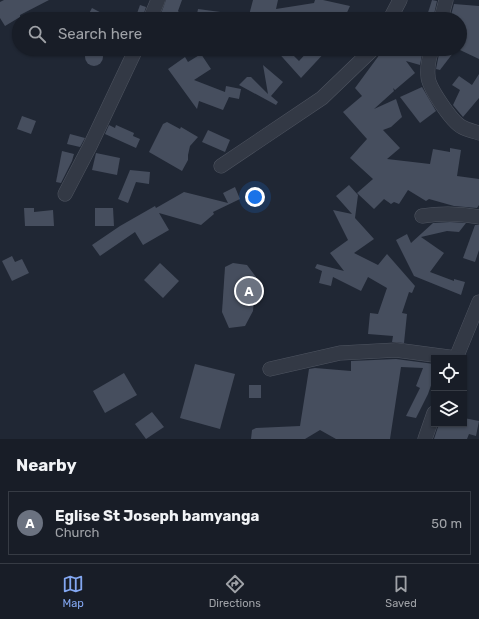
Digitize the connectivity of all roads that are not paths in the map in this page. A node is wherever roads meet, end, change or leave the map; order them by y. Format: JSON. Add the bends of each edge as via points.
{"nodes":[{"id":1,"x":158,"y":0,"type":"edge"},
{"id":2,"x":400,"y":0,"type":"edge"},
{"id":3,"x":446,"y":0,"type":"edge"},
{"id":4,"x":153,"y":12,"type":"edge"},
{"id":5,"x":394,"y":12,"type":"edge"},
{"id":6,"x":443,"y":12,"type":"edge"},
{"id":7,"x":133,"y":56,"type":"edge"},
{"id":8,"x":367,"y":56,"type":"edge"},
{"id":9,"x":430,"y":56,"type":"edge"},
{"id":10,"x":479,"y":133,"type":"edge"},
{"id":11,"x":221,"y":166,"type":"dead end"},
{"id":12,"x":65,"y":194,"type":"dead end"},
{"id":13,"x":422,"y":216,"type":"dead end"},
{"id":14,"x":479,"y":217,"type":"edge"},
{"id":15,"x":478,"y":312,"type":"edge"},
{"id":16,"x":434,"y":355,"type":"edge"},
{"id":17,"x":457,"y":355,"type":"edge"},
{"id":18,"x":270,"y":369,"type":"dead end"},
{"id":19,"x":431,"y":422,"type":"edge"},
{"id":20,"x":425,"y":439,"type":"edge"}],
"edges":[{"from":1,"to":4,"type":"street"},
{"from":2,"to":5,"type":"street"},
{"from":3,"to":6,"type":"street"},
{"from":7,"to":12,"type":"street"},
{"from":8,"to":11,"type":"street","via":[[322,98]]},
{"from":9,"to":10,"type":"street","via":[[428,78],[441,103],[461,126]]},
{"from":13,"to":14,"type":"street","via":[[465,214]]},
{"from":15,"to":17,"type":"street"},
{"from":16,"to":18,"type":"street","via":[[396,350],[340,353]]},
{"from":19,"to":20,"type":"street"}]}
